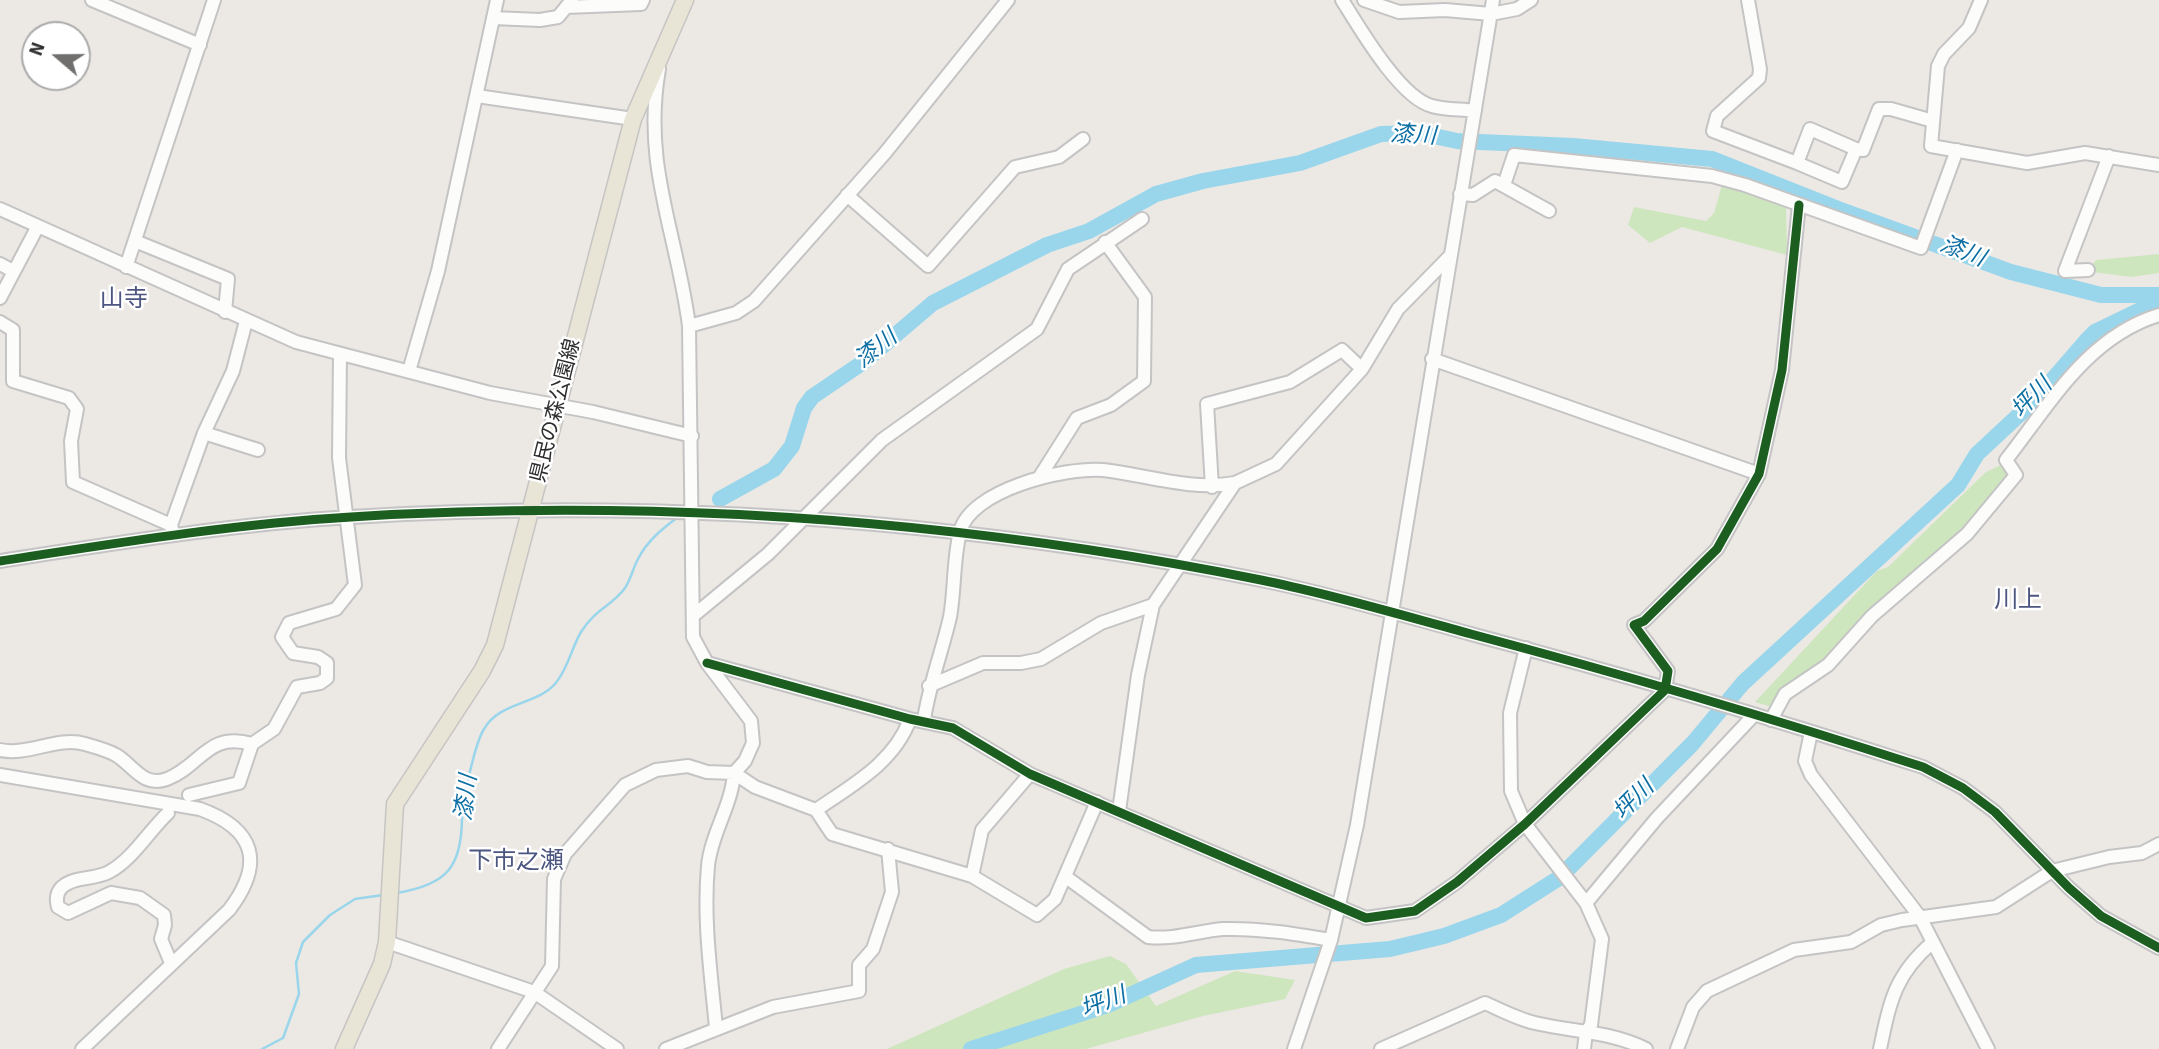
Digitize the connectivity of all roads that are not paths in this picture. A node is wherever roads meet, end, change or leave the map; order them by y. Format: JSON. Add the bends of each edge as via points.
{"nodes":[{"id":1,"x":92,"y":0,"type":"edge"},
{"id":2,"x":214,"y":0,"type":"edge"},
{"id":3,"x":497,"y":0,"type":"edge"},
{"id":4,"x":643,"y":0,"type":"edge"},
{"id":5,"x":685,"y":0,"type":"edge"},
{"id":6,"x":1006,"y":0,"type":"edge"},
{"id":7,"x":1342,"y":0,"type":"edge"},
{"id":8,"x":1364,"y":0,"type":"edge"},
{"id":9,"x":1493,"y":0,"type":"edge"},
{"id":10,"x":1531,"y":0,"type":"edge"},
{"id":11,"x":1748,"y":0,"type":"edge"},
{"id":12,"x":1981,"y":0,"type":"edge"},
{"id":13,"x":569,"y":4,"type":"edge"},
{"id":14,"x":1490,"y":14,"type":"junction"},
{"id":15,"x":493,"y":18,"type":"junction"},
{"id":16,"x":200,"y":44,"type":"junction"},
{"id":17,"x":663,"y":46,"type":"junction"},
{"id":18,"x":477,"y":96,"type":"junction"},
{"id":19,"x":1475,"y":111,"type":"junction"},
{"id":20,"x":633,"y":119,"type":"junction"},
{"id":21,"x":1933,"y":121,"type":"junction"},
{"id":22,"x":1083,"y":139,"type":"dead end"},
{"id":23,"x":1856,"y":149,"type":"junction"},
{"id":24,"x":1957,"y":150,"type":"junction"},
{"id":25,"x":2109,"y":156,"type":"junction"},
{"id":26,"x":2158,"y":162,"type":"edge"},
{"id":27,"x":1797,"y":163,"type":"junction"},
{"id":28,"x":1504,"y":185,"type":"junction"},
{"id":29,"x":1460,"y":194,"type":"junction"},
{"id":30,"x":847,"y":195,"type":"junction"},
{"id":31,"x":1799,"y":205,"type":"junction"},
{"id":32,"x":0,"y":209,"type":"edge"},
{"id":33,"x":1549,"y":211,"type":"dead end"},
{"id":34,"x":1142,"y":219,"type":"dead end"},
{"id":35,"x":38,"y":226,"type":"junction"},
{"id":36,"x":135,"y":241,"type":"junction"},
{"id":37,"x":1105,"y":242,"type":"junction"},
{"id":38,"x":1449,"y":257,"type":"junction"},
{"id":39,"x":0,"y":264,"type":"edge"},
{"id":40,"x":126,"y":267,"type":"junction"},
{"id":41,"x":2088,"y":270,"type":"dead end"},
{"id":42,"x":13,"y":271,"type":"junction"},
{"id":43,"x":0,"y":298,"type":"edge"},
{"id":44,"x":225,"y":312,"type":"junction"},
{"id":45,"x":2159,"y":315,"type":"edge"},
{"id":46,"x":246,"y":321,"type":"junction"},
{"id":47,"x":0,"y":322,"type":"edge"},
{"id":48,"x":689,"y":326,"type":"junction"},
{"id":49,"x":340,"y":354,"type":"junction"},
{"id":50,"x":1432,"y":359,"type":"junction"},
{"id":51,"x":1362,"y":369,"type":"junction"},
{"id":52,"x":410,"y":371,"type":"junction"},
{"id":53,"x":558,"y":406,"type":"junction"},
{"id":54,"x":204,"y":433,"type":"junction"},
{"id":55,"x":692,"y":436,"type":"junction"},
{"id":56,"x":258,"y":450,"type":"dead end"},
{"id":57,"x":1759,"y":474,"type":"junction"},
{"id":58,"x":1039,"y":478,"type":"junction"},
{"id":59,"x":1235,"y":483,"type":"junction"},
{"id":60,"x":1212,"y":487,"type":"junction"},
{"id":61,"x":532,"y":509,"type":"junction"},
{"id":62,"x":693,"y":512,"type":"junction"},
{"id":63,"x":348,"y":517,"type":"junction"},
{"id":64,"x":805,"y":518,"type":"junction"},
{"id":65,"x":172,"y":530,"type":"junction"},
{"id":66,"x":960,"y":531,"type":"junction"},
{"id":67,"x":0,"y":561,"type":"edge"},
{"id":68,"x":1178,"y":565,"type":"junction"},
{"id":69,"x":1153,"y":605,"type":"junction"},
{"id":70,"x":1394,"y":613,"type":"junction"},
{"id":71,"x":693,"y":616,"type":"junction"},
{"id":72,"x":1526,"y":649,"type":"junction"},
{"id":73,"x":707,"y":663,"type":"junction"},
{"id":74,"x":929,"y":686,"type":"junction"},
{"id":75,"x":1665,"y":690,"type":"junction"},
{"id":76,"x":1754,"y":715,"type":"junction"},
{"id":77,"x":910,"y":719,"type":"junction"},
{"id":78,"x":924,"y":720,"type":"junction"},
{"id":79,"x":1771,"y":720,"type":"junction"},
{"id":80,"x":1811,"y":732,"type":"junction"},
{"id":81,"x":252,"y":744,"type":"junction"},
{"id":82,"x":0,"y":750,"type":"edge"},
{"id":83,"x":734,"y":772,"type":"junction"},
{"id":84,"x":1030,"y":774,"type":"junction"},
{"id":85,"x":0,"y":775,"type":"edge"},
{"id":86,"x":189,"y":795,"type":"dead end"},
{"id":87,"x":1097,"y":802,"type":"junction"},
{"id":88,"x":816,"y":810,"type":"junction"},
{"id":89,"x":1119,"y":811,"type":"junction"},
{"id":90,"x":167,"y":813,"type":"dead end"},
{"id":91,"x":1525,"y":824,"type":"junction"},
{"id":92,"x":2159,"y":845,"type":"edge"},
{"id":93,"x":888,"y":849,"type":"junction"},
{"id":94,"x":2052,"y":871,"type":"junction"},
{"id":95,"x":972,"y":876,"type":"junction"},
{"id":96,"x":1066,"y":877,"type":"junction"},
{"id":97,"x":1586,"y":903,"type":"junction"},
{"id":98,"x":1340,"y":907,"type":"junction"},
{"id":99,"x":1920,"y":917,"type":"junction"},
{"id":100,"x":387,"y":935,"type":"junction"},
{"id":101,"x":1933,"y":942,"type":"junction"},
{"id":102,"x":1329,"y":946,"type":"junction"},
{"id":103,"x":2159,"y":947,"type":"edge"},
{"id":104,"x":171,"y":963,"type":"junction"},
{"id":105,"x":534,"y":992,"type":"junction"},
{"id":106,"x":716,"y":1028,"type":"junction"},
{"id":107,"x":1586,"y":1032,"type":"junction"},
{"id":108,"x":82,"y":1049,"type":"edge"},
{"id":109,"x":344,"y":1049,"type":"edge"},
{"id":110,"x":498,"y":1049,"type":"edge"},
{"id":111,"x":617,"y":1049,"type":"edge"},
{"id":112,"x":666,"y":1049,"type":"edge"},
{"id":113,"x":1294,"y":1049,"type":"edge"},
{"id":114,"x":1381,"y":1049,"type":"edge"},
{"id":115,"x":1584,"y":1049,"type":"edge"},
{"id":116,"x":1646,"y":1049,"type":"edge"},
{"id":117,"x":1676,"y":1049,"type":"edge"},
{"id":118,"x":1880,"y":1049,"type":"edge"},
{"id":119,"x":1988,"y":1049,"type":"edge"}],
"edges":[{"from":1,"to":16,"type":"street"},
{"from":2,"to":16,"type":"street"},
{"from":3,"to":15,"type":"street"},
{"from":4,"to":13,"type":"street","via":[[641,4]]},
{"from":5,"to":17,"type":"main road","name":"県民の森公園線"},
{"from":6,"to":30,"type":"street"},
{"from":7,"to":19,"type":"street","via":[[1398,80],[1430,106]]},
{"from":8,"to":14,"type":"street","via":[[1399,12]]},
{"from":9,"to":14,"type":"street"},
{"from":10,"to":14,"type":"street","via":[[1517,9]]},
{"from":11,"to":27,"type":"street","via":[[1759,78],[1717,116],[1713,131]]},
{"from":12,"to":21,"type":"street","via":[[1969,28],[1938,66]]},
{"from":13,"to":15,"type":"street","via":[[558,16],[540,20]]},
{"from":14,"to":19,"type":"street"},
{"from":15,"to":18,"type":"street"},
{"from":16,"to":36,"type":"street"},
{"from":17,"to":20,"type":"main road","name":"県民の森公園線"},
{"from":17,"to":48,"type":"street","via":[[652,140]]},
{"from":18,"to":20,"type":"street"},
{"from":18,"to":52,"type":"street","via":[[438,271]]},
{"from":19,"to":29,"type":"street"},
{"from":20,"to":53,"type":"main road","name":"県民の森公園線"},
{"from":21,"to":23,"type":"street","via":[[1879,109],[1863,150]]},
{"from":21,"to":24,"type":"street","via":[[1931,146]]},
{"from":22,"to":30,"type":"street","via":[[1059,157],[1016,167],[928,266]]},
{"from":23,"to":27,"type":"street","via":[[1842,182]]},
{"from":23,"to":27,"type":"street","via":[[1810,129]]},
{"from":24,"to":25,"type":"street","via":[[2027,163],[2085,153]]},
{"from":24,"to":31,"type":"street","via":[[1921,248]]},
{"from":25,"to":26,"type":"street"},
{"from":25,"to":41,"type":"street","via":[[2065,271]]},
{"from":28,"to":29,"type":"street","via":[[1495,181],[1473,195]]},
{"from":28,"to":31,"type":"street","via":[[1514,155],[1712,176]]},
{"from":28,"to":33,"type":"street"},
{"from":29,"to":38,"type":"street"},
{"from":30,"to":48,"type":"street","via":[[754,300],[736,313]]},
{"from":31,"to":57,"type":"street","via":[[1782,370]]},
{"from":32,"to":35,"type":"street"},
{"from":34,"to":37,"type":"street"},
{"from":35,"to":40,"type":"street"},
{"from":35,"to":42,"type":"street"},
{"from":36,"to":40,"type":"street"},
{"from":36,"to":44,"type":"street","via":[[228,279]]},
{"from":37,"to":58,"type":"street","via":[[1145,297],[1144,381],[1111,405],[1077,418]]},
{"from":37,"to":64,"type":"street","via":[[1068,269],[1037,329],[881,440]]},
{"from":38,"to":50,"type":"street"},
{"from":38,"to":51,"type":"street","via":[[1398,309]]},
{"from":39,"to":42,"type":"street"},
{"from":40,"to":44,"type":"street"},
{"from":42,"to":43,"type":"street"},
{"from":44,"to":46,"type":"street"},
{"from":45,"to":79,"type":"street","via":[[2135,323],[2088,355],[2006,460],[2016,475],[1967,534],[1872,616],[1828,665],[1785,694]]},
{"from":46,"to":49,"type":"street"},
{"from":46,"to":54,"type":"street","via":[[233,371]]},
{"from":47,"to":65,"type":"street","via":[[13,330],[13,381],[69,397],[75,403],[73,482]]},
{"from":48,"to":55,"type":"street"},
{"from":49,"to":52,"type":"street"},
{"from":49,"to":63,"type":"street","via":[[338,458]]},
{"from":50,"to":57,"type":"street"},
{"from":50,"to":70,"type":"street"},
{"from":51,"to":59,"type":"street","via":[[1276,464]]},
{"from":51,"to":60,"type":"street","via":[[1342,350],[1290,382],[1207,404]]},
{"from":52,"to":53,"type":"street"},
{"from":53,"to":55,"type":"street"},
{"from":53,"to":61,"type":"main road","name":"県民の森公園線"},
{"from":54,"to":56,"type":"street"},
{"from":54,"to":65,"type":"street"},
{"from":55,"to":62,"type":"street"},
{"from":57,"to":75,"type":"street","via":[[1717,549],[1644,621],[1634,625],[1668,671]]},
{"from":58,"to":60,"type":"street","via":[[1100,470]]},
{"from":58,"to":66,"type":"street","via":[[1017,484],[968,514]]},
{"from":59,"to":60,"type":"street"},
{"from":59,"to":68,"type":"street"},
{"from":61,"to":62,"type":"street"},
{"from":61,"to":63,"type":"street"},
{"from":61,"to":100,"type":"main road","name":"県民の森公園線","via":[[495,645],[395,804]]},
{"from":62,"to":64,"type":"street"},
{"from":62,"to":71,"type":"street"},
{"from":63,"to":65,"type":"street"},
{"from":63,"to":81,"type":"street","via":[[356,576],[352,591],[336,609],[289,623],[282,632],[283,644],[293,653],[324,659],[327,678],[297,687],[281,720]]},
{"from":64,"to":66,"type":"street"},
{"from":64,"to":71,"type":"street"},
{"from":65,"to":67,"type":"street"},
{"from":66,"to":68,"type":"street"},
{"from":66,"to":74,"type":"street","via":[[950,618]]},
{"from":68,"to":69,"type":"street"},
{"from":68,"to":70,"type":"street","via":[[1267,581]]},
{"from":69,"to":74,"type":"street","via":[[1101,623],[1041,659],[982,663]]},
{"from":69,"to":89,"type":"street"},
{"from":70,"to":72,"type":"street"},
{"from":70,"to":98,"type":"street"},
{"from":71,"to":73,"type":"street","via":[[694,637]]},
{"from":72,"to":75,"type":"street"},
{"from":72,"to":91,"type":"street","via":[[1510,713],[1511,791]]},
{"from":73,"to":77,"type":"street"},
{"from":73,"to":83,"type":"street","via":[[751,721],[753,743]]},
{"from":74,"to":78,"type":"street"},
{"from":75,"to":76,"type":"street"},
{"from":75,"to":91,"type":"street"},
{"from":76,"to":79,"type":"street"},
{"from":76,"to":97,"type":"street","via":[[1657,818]]},
{"from":77,"to":78,"type":"street"},
{"from":77,"to":88,"type":"street","via":[[905,734],[877,769]]},
{"from":78,"to":84,"type":"street","via":[[953,728]]},
{"from":79,"to":80,"type":"street"},
{"from":80,"to":94,"type":"street","via":[[1923,767],[1963,788],[1996,812]]},
{"from":80,"to":99,"type":"street","via":[[1805,761],[1811,775]]},
{"from":81,"to":82,"type":"street","via":[[237,740],[212,746],[166,779],[153,781],[115,754],[85,743]]},
{"from":81,"to":86,"type":"street","via":[[239,783]]},
{"from":83,"to":88,"type":"street","via":[[755,786]]},
{"from":83,"to":105,"type":"street","via":[[688,766],[656,771],[625,785],[558,864],[552,966]]},
{"from":83,"to":106,"type":"street","via":[[708,863],[706,926]]},
{"from":84,"to":87,"type":"street"},
{"from":84,"to":95,"type":"street","via":[[982,830]]},
{"from":85,"to":104,"type":"street","via":[[200,809],[239,829],[250,849],[247,884],[229,910]]},
{"from":87,"to":89,"type":"street"},
{"from":87,"to":96,"type":"street"},
{"from":88,"to":93,"type":"street","via":[[832,834]]},
{"from":89,"to":98,"type":"street"},
{"from":90,"to":104,"type":"street","via":[[109,873],[70,881],[56,898],[58,908],[68,913],[111,893],[140,898],[164,915],[160,939]]},
{"from":91,"to":97,"type":"street"},
{"from":91,"to":98,"type":"street","via":[[1415,911],[1366,918]]},
{"from":92,"to":94,"type":"street","via":[[2142,853]]},
{"from":93,"to":95,"type":"street"},
{"from":93,"to":106,"type":"street","via":[[892,892],[873,949],[859,965],[859,991],[798,1000]]},
{"from":94,"to":99,"type":"street","via":[[1996,907]]},
{"from":94,"to":103,"type":"street","via":[[2101,916]]},
{"from":95,"to":96,"type":"street","via":[[1037,915],[1055,899]]},
{"from":96,"to":102,"type":"street","via":[[1148,937],[1223,929],[1283,931]]},
{"from":97,"to":107,"type":"street","via":[[1602,939],[1591,1025]]},
{"from":98,"to":102,"type":"street"},
{"from":99,"to":101,"type":"street"},
{"from":99,"to":117,"type":"street","via":[[1881,925],[1851,942],[1794,950],[1721,982],[1693,1007]]},
{"from":100,"to":105,"type":"street"},
{"from":100,"to":109,"type":"main road","name":"県民の森公園線","via":[[382,964]]},
{"from":101,"to":118,"type":"street","via":[[1908,964],[1899,980]]},
{"from":101,"to":119,"type":"street"},
{"from":102,"to":113,"type":"street"},
{"from":104,"to":108,"type":"street"},
{"from":105,"to":110,"type":"street"},
{"from":105,"to":111,"type":"street"},
{"from":106,"to":112,"type":"street"},
{"from":107,"to":114,"type":"street","via":[[1533,1023],[1485,1003]]},
{"from":107,"to":115,"type":"street"},
{"from":107,"to":116,"type":"street","via":[[1600,1032]]}]}
